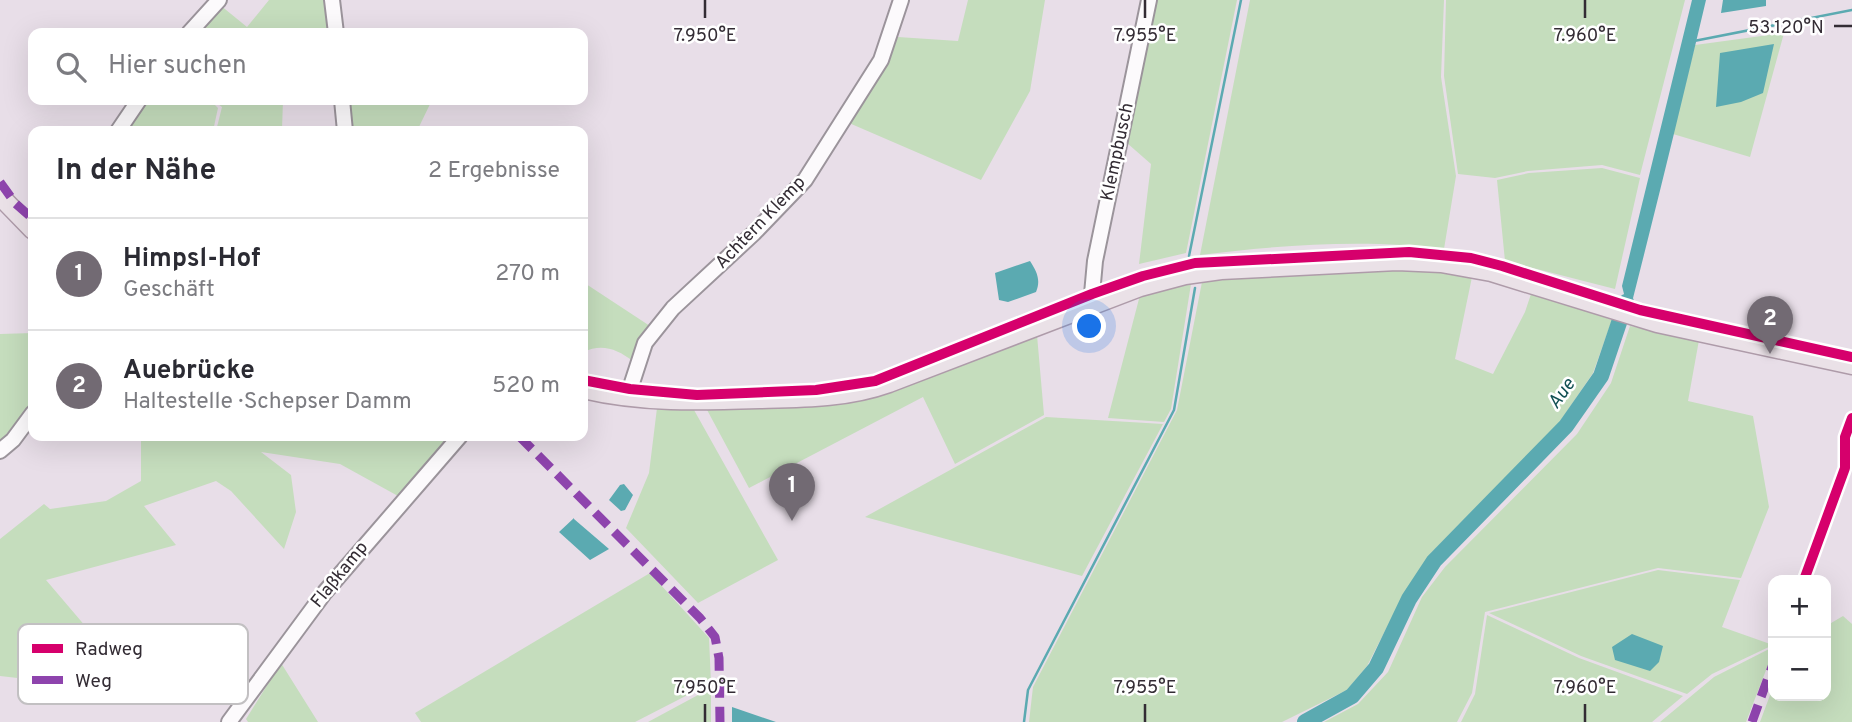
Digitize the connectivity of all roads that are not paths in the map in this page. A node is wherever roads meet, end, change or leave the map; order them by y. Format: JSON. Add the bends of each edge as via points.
{"nodes":[{"id":1,"x":219,"y":0,"type":"edge"},
{"id":2,"x":332,"y":0,"type":"edge"},
{"id":3,"x":901,"y":0,"type":"edge"},
{"id":4,"x":1149,"y":0,"type":"edge"},
{"id":5,"x":194,"y":28,"type":"edge"},
{"id":6,"x":335,"y":28,"type":"edge"},
{"id":7,"x":136,"y":105,"type":"edge"},
{"id":8,"x":342,"y":105,"type":"edge"},
{"id":9,"x":121,"y":126,"type":"edge"},
{"id":10,"x":345,"y":126,"type":"edge"},
{"id":11,"x":0,"y":196,"type":"edge"},
{"id":12,"x":28,"y":225,"type":"edge"},
{"id":13,"x":1096,"y":303,"type":"junction"},
{"id":14,"x":1852,"y":365,"type":"edge"},
{"id":15,"x":588,"y":390,"type":"edge"},
{"id":16,"x":629,"y":398,"type":"junction"},
{"id":17,"x":28,"y":420,"type":"edge"},
{"id":18,"x":456,"y":441,"type":"edge"},
{"id":19,"x":0,"y":452,"type":"edge"},
{"id":20,"x":248,"y":696,"type":"edge"},
{"id":21,"x":242,"y":704,"type":"edge"},
{"id":22,"x":229,"y":722,"type":"edge"}],
"edges":[{"from":1,"to":5,"type":"street"},
{"from":2,"to":6,"type":"street"},
{"from":3,"to":16,"type":"street","name":"Achtern Klemp","via":[[881,60],[805,180],[673,308],[645,343]]},
{"from":4,"to":13,"type":"street","name":"Klempbusch","via":[[1095,261],[1092,294]]},
{"from":7,"to":9,"type":"street"},
{"from":8,"to":10,"type":"street"},
{"from":11,"to":12,"type":"main road"},
{"from":13,"to":14,"type":"main road","via":[[1185,275],[1221,270],[1441,263],[1491,272],[1684,330]]},
{"from":13,"to":16,"type":"main road","via":[[862,392],[708,401]]},
{"from":15,"to":16,"type":"main road"},
{"from":17,"to":19,"type":"street"},
{"from":18,"to":20,"type":"street","name":"Flaßkamp","via":[[325,592]]},
{"from":21,"to":22,"type":"street","name":"Flaßkamp"}]}
